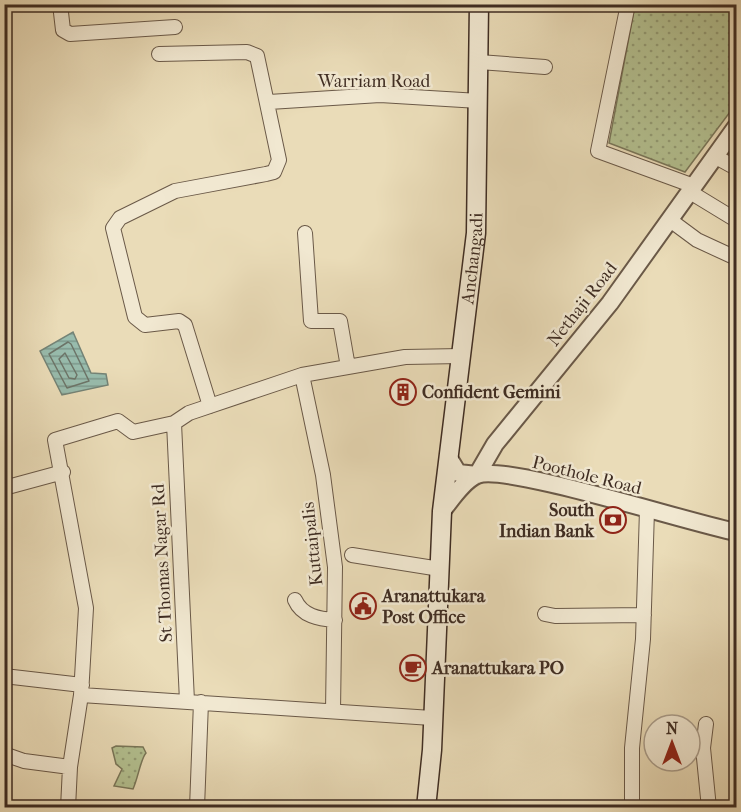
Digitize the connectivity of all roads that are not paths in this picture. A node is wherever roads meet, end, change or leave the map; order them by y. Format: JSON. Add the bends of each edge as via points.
{"nodes":[{"id":1,"x":60,"y":4,"type":"edge"},
{"id":2,"x":479,"y":4,"type":"edge"},
{"id":3,"x":628,"y":4,"type":"edge"},
{"id":4,"x":175,"y":27,"type":"dead end"},
{"id":5,"x":159,"y":54,"type":"dead end"},
{"id":6,"x":479,"y":62,"type":"junction"},
{"id":7,"x":545,"y":67,"type":"dead end"},
{"id":8,"x":479,"y":101,"type":"junction"},
{"id":9,"x":268,"y":102,"type":"junction"},
{"id":10,"x":736,"y":127,"type":"edge"},
{"id":11,"x":716,"y":157,"type":"junction"},
{"id":12,"x":736,"y":168,"type":"edge"},
{"id":13,"x":692,"y":189,"type":"junction"},
{"id":14,"x":670,"y":220,"type":"junction"},
{"id":15,"x":736,"y":220,"type":"edge"},
{"id":16,"x":305,"y":233,"type":"dead end"},
{"id":17,"x":736,"y":258,"type":"edge"},
{"id":18,"x":461,"y":356,"type":"junction"},
{"id":19,"x":348,"y":367,"type":"junction"},
{"id":20,"x":302,"y":375,"type":"junction"},
{"id":21,"x":210,"y":406,"type":"junction"},
{"id":22,"x":174,"y":423,"type":"junction"},
{"id":23,"x":450,"y":460,"type":"junction"},
{"id":24,"x":63,"y":472,"type":"junction"},
{"id":25,"x":477,"y":475,"type":"junction"},
{"id":26,"x":4,"y":488,"type":"edge"},
{"id":27,"x":647,"y":510,"type":"junction"},
{"id":28,"x":442,"y":511,"type":"junction"},
{"id":29,"x":736,"y":532,"type":"edge"},
{"id":30,"x":352,"y":555,"type":"dead end"},
{"id":31,"x":440,"y":568,"type":"junction"},
{"id":32,"x":295,"y":600,"type":"dead end"},
{"id":33,"x":545,"y":614,"type":"dead end"},
{"id":34,"x":644,"y":615,"type":"junction"},
{"id":35,"x":335,"y":620,"type":"junction"},
{"id":36,"x":4,"y":676,"type":"edge"},
{"id":37,"x":81,"y":690,"type":"junction"},
{"id":38,"x":194,"y":701,"type":"junction"},
{"id":39,"x":333,"y":711,"type":"junction"},
{"id":40,"x":432,"y":718,"type":"junction"},
{"id":41,"x":706,"y":724,"type":"dead end"},
{"id":42,"x":4,"y":754,"type":"edge"},
{"id":43,"x":70,"y":767,"type":"junction"},
{"id":44,"x":68,"y":807,"type":"edge"},
{"id":45,"x":196,"y":807,"type":"edge"},
{"id":46,"x":213,"y":807,"type":"edge"},
{"id":47,"x":426,"y":807,"type":"edge"},
{"id":48,"x":632,"y":807,"type":"edge"},
{"id":49,"x":709,"y":807,"type":"edge"}],
"edges":[{"from":1,"to":4,"type":"street","via":[[63,30],[70,34]]},
{"from":2,"to":6,"type":"main road","name":"Anchangadi"},
{"from":3,"to":13,"type":"street","via":[[598,151]]},
{"from":5,"to":9,"type":"street","via":[[247,52],[257,56]]},
{"from":6,"to":7,"type":"street"},
{"from":6,"to":8,"type":"main road","name":"Anchangadi"},
{"from":8,"to":9,"type":"street","name":"Warriam Road","via":[[380,95]]},
{"from":8,"to":18,"type":"main road","name":"Anchangadi","via":[[476,232]]},
{"from":9,"to":21,"type":"street","via":[[279,160],[274,172],[175,191],[120,218],[113,228],[135,317],[145,324],[180,321],[185,325]]},
{"from":10,"to":11,"type":"street","name":"Nethaji Road"},
{"from":11,"to":12,"type":"street"},
{"from":11,"to":13,"type":"street","name":"Nethaji Road"},
{"from":13,"to":14,"type":"street","name":"Nethaji Road"},
{"from":13,"to":15,"type":"street"},
{"from":14,"to":17,"type":"street","via":[[697,240]]},
{"from":14,"to":25,"type":"street","name":"Nethaji Road","via":[[610,303],[495,444]]},
{"from":16,"to":19,"type":"street","via":[[311,321],[340,321]]},
{"from":18,"to":19,"type":"street","via":[[405,357]]},
{"from":18,"to":23,"type":"main road","name":"Anchangadi"},
{"from":19,"to":20,"type":"street"},
{"from":20,"to":21,"type":"street"},
{"from":20,"to":35,"type":"street","name":"Kuttaipalis","via":[[335,567]]},
{"from":21,"to":22,"type":"street"},
{"from":22,"to":24,"type":"street","via":[[133,432],[118,421],[55,440]]},
{"from":22,"to":38,"type":"street","name":"St Thomas Nagar Rd"},
{"from":23,"to":25,"type":"street","via":[[458,473]]},
{"from":23,"to":28,"type":"main road","name":"Anchangadi"},
{"from":24,"to":26,"type":"street"},
{"from":24,"to":37,"type":"street","via":[[86,608]]},
{"from":25,"to":27,"type":"street","name":"Poothole Road","via":[[514,477]]},
{"from":25,"to":28,"type":"street","via":[[456,492]]},
{"from":27,"to":29,"type":"street","name":"Poothole Road"},
{"from":27,"to":34,"type":"street"},
{"from":28,"to":31,"type":"main road","name":"Anchangadi"},
{"from":30,"to":31,"type":"street"},
{"from":31,"to":40,"type":"main road","name":"Anchangadi"},
{"from":32,"to":35,"type":"street","via":[[316,619]]},
{"from":33,"to":34,"type":"street"},
{"from":34,"to":48,"type":"street","via":[[632,748]]},
{"from":35,"to":39,"type":"street","name":"Kuttaipalis"},
{"from":36,"to":37,"type":"street"},
{"from":37,"to":38,"type":"street"},
{"from":37,"to":43,"type":"street"},
{"from":38,"to":39,"type":"street"},
{"from":38,"to":45,"type":"street","name":"St Thomas Nagar Rd"},
{"from":39,"to":40,"type":"street"},
{"from":40,"to":47,"type":"main road","name":"Anchangadi"},
{"from":41,"to":49,"type":"street","via":[[703,748]]},
{"from":42,"to":43,"type":"street","via":[[24,761]]},
{"from":43,"to":44,"type":"street"},
{"from":45,"to":46,"type":"street"}]}
